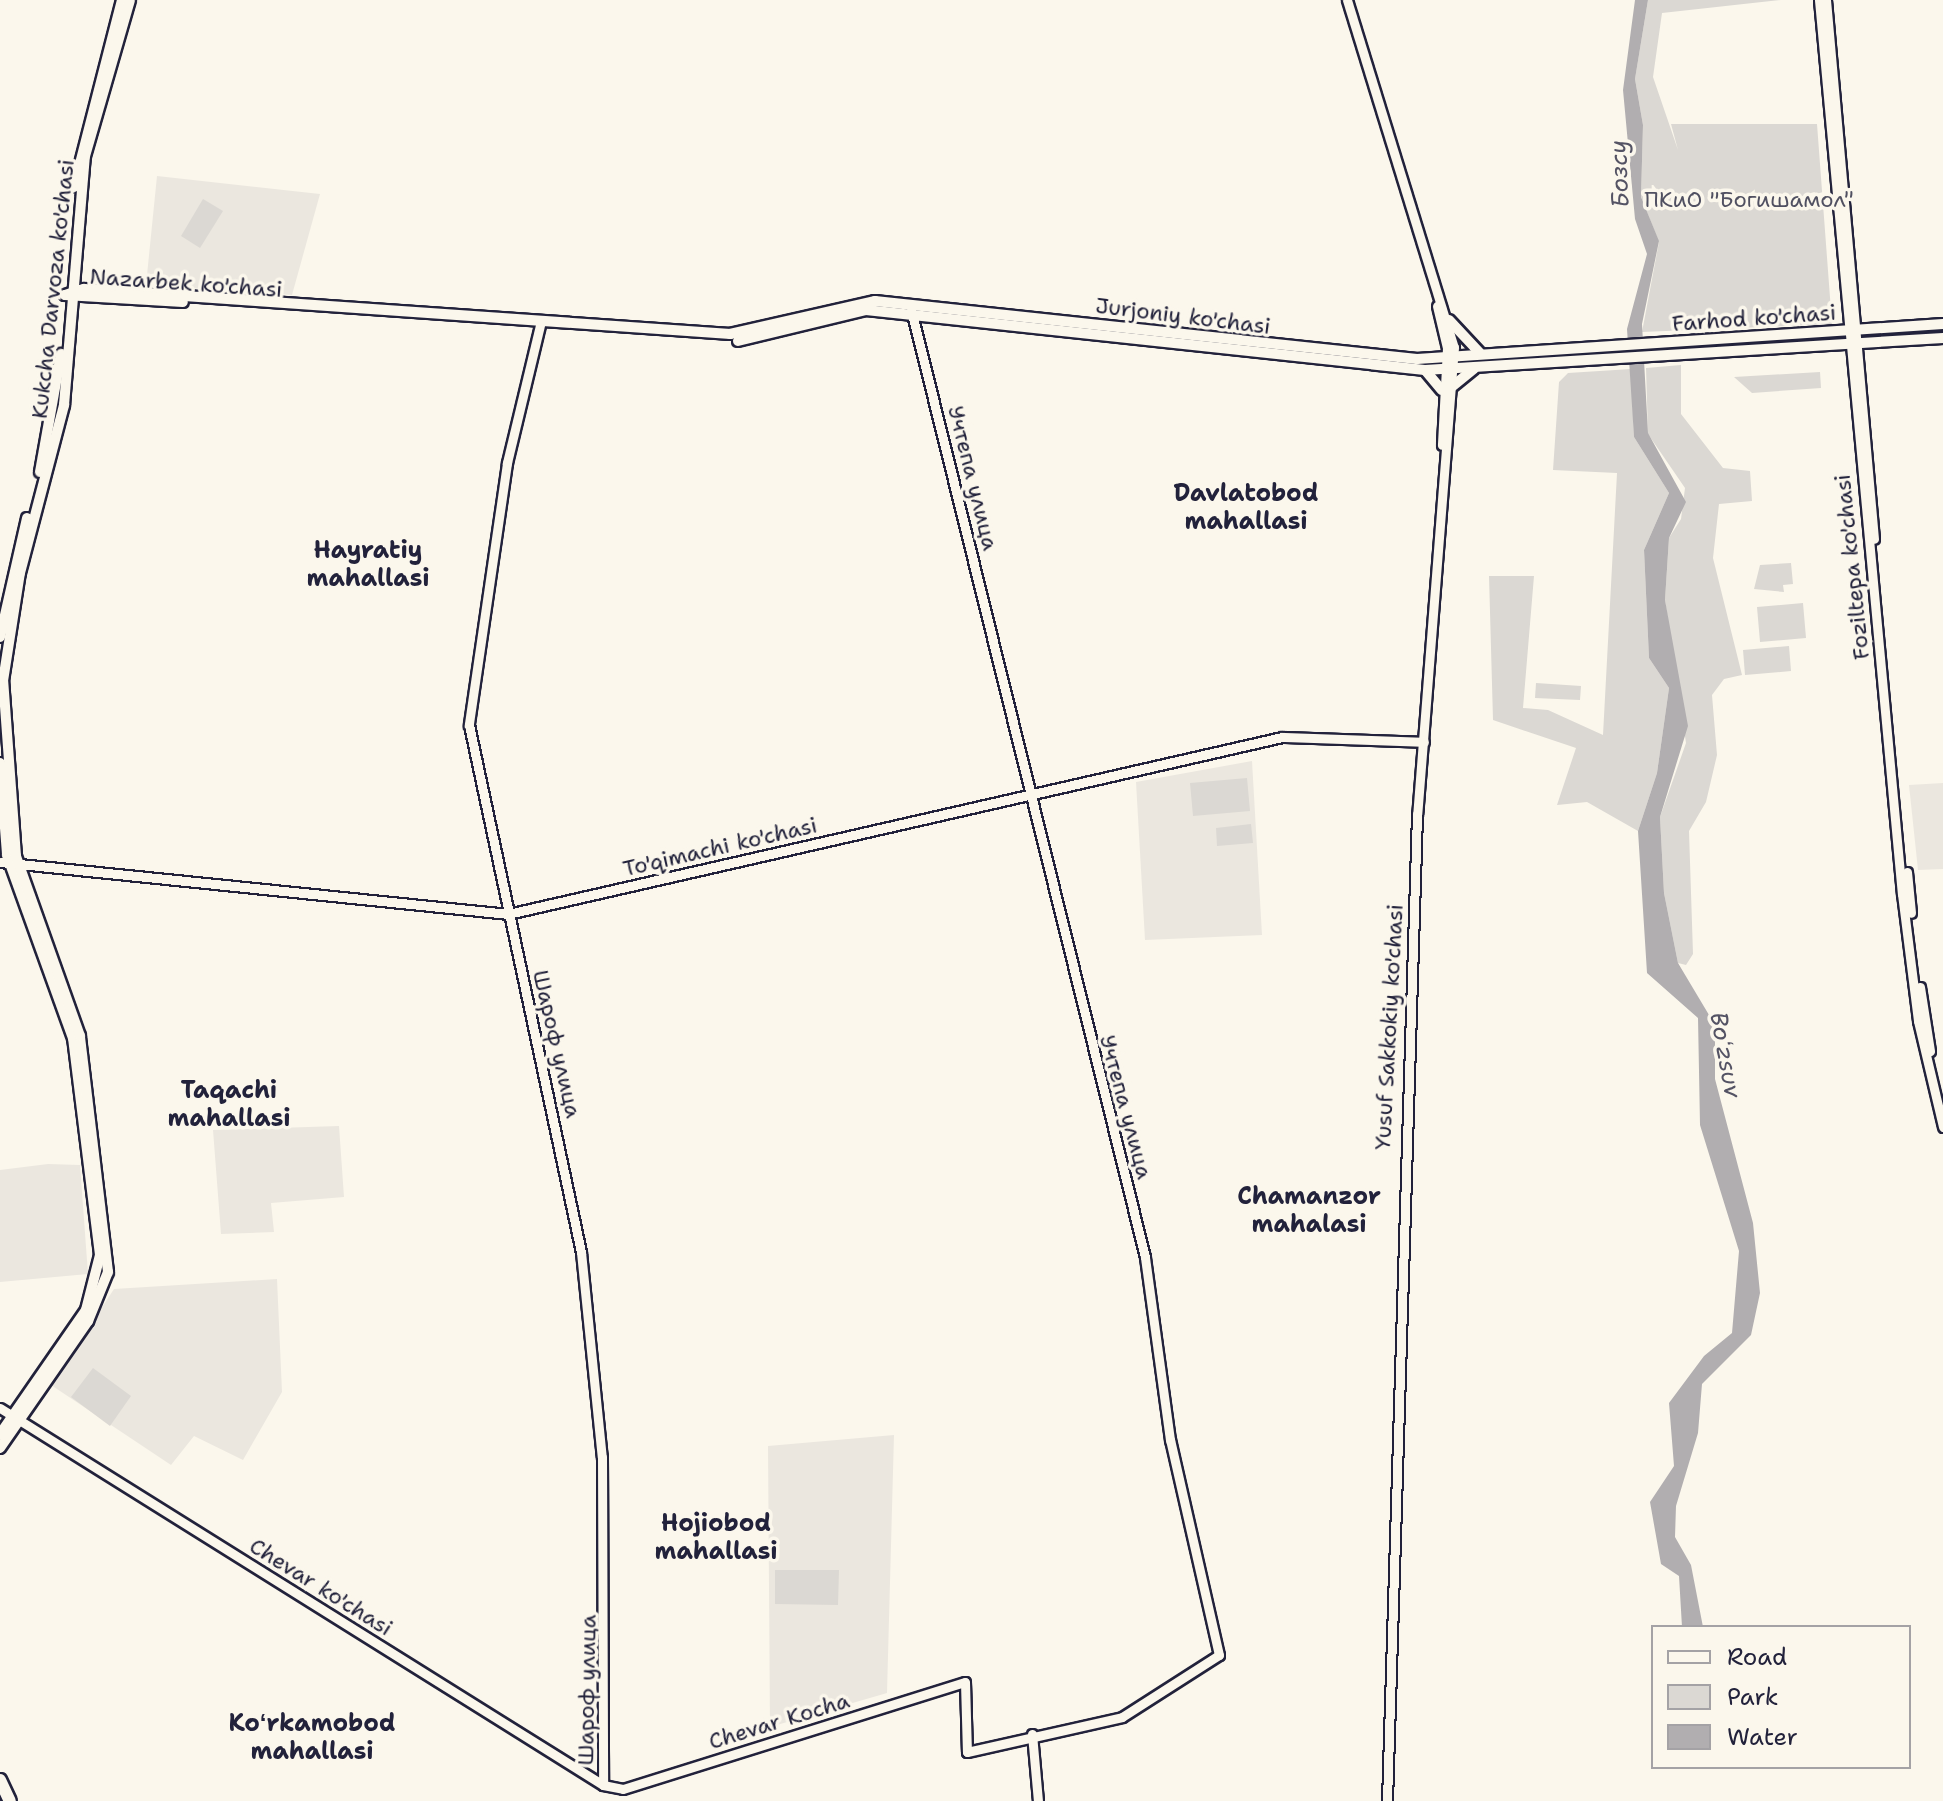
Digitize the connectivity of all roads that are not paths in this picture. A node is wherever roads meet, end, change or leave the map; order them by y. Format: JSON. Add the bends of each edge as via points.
{"nodes":[{"id":1,"x":122,"y":0,"type":"edge"},
{"id":2,"x":130,"y":0,"type":"edge"},
{"id":3,"x":1347,"y":0,"type":"edge"},
{"id":4,"x":1819,"y":0,"type":"edge"},
{"id":5,"x":1826,"y":0,"type":"edge"},
{"id":6,"x":1417,"y":234,"type":"junction"},
{"id":7,"x":70,"y":293,"type":"junction"},
{"id":8,"x":912,"y":310,"type":"junction"},
{"id":9,"x":1449,"y":320,"type":"junction"},
{"id":10,"x":799,"y":322,"type":"joint"},
{"id":11,"x":541,"y":324,"type":"junction"},
{"id":12,"x":1943,"y":324,"type":"edge"},
{"id":13,"x":1850,"y":331,"type":"junction"},
{"id":14,"x":1943,"y":338,"type":"edge"},
{"id":15,"x":1852,"y":344,"type":"junction"},
{"id":16,"x":1721,"y":347,"type":"junction"},
{"id":17,"x":1567,"y":350,"type":"joint"},
{"id":18,"x":1486,"y":355,"type":"junction"},
{"id":19,"x":1449,"y":363,"type":"junction"},
{"id":20,"x":1479,"y":366,"type":"junction"},
{"id":21,"x":1425,"y":370,"type":"junction"},
{"id":22,"x":1445,"y":390,"type":"junction"},
{"id":23,"x":0,"y":637,"type":"edge"},
{"id":24,"x":1424,"y":742,"type":"junction"},
{"id":25,"x":0,"y":763,"type":"edge"},
{"id":26,"x":1031,"y":794,"type":"junction"},
{"id":27,"x":8,"y":866,"type":"edge"},
{"id":28,"x":508,"y":914,"type":"junction"},
{"id":29,"x":1943,"y":1105,"type":"edge"},
{"id":30,"x":1943,"y":1127,"type":"edge"},
{"id":31,"x":0,"y":1408,"type":"edge"},
{"id":32,"x":16,"y":1418,"type":"junction"},
{"id":33,"x":0,"y":1434,"type":"edge"},
{"id":34,"x":0,"y":1448,"type":"edge"},
{"id":35,"x":965,"y":1682,"type":"joint"},
{"id":36,"x":1032,"y":1734,"type":"junction"},
{"id":37,"x":0,"y":1780,"type":"edge"},
{"id":38,"x":603,"y":1785,"type":"junction"},
{"id":39,"x":10,"y":1801,"type":"edge"},
{"id":40,"x":1038,"y":1801,"type":"edge"},
{"id":41,"x":1387,"y":1801,"type":"edge"}],
"edges":[{"from":1,"to":7,"type":"main road","name":"Kukcha Darvoza ko'chasi","via":[[78,156]]},
{"from":2,"to":7,"type":"main road","name":"Kukcha Darvoza ko'chasi","via":[[85,156]]},
{"from":3,"to":6,"type":"main road","name":"Yusuf Sakkokiy ko'chasi"},
{"from":4,"to":13,"type":"main road","name":"Foziltepa ko'chasi"},
{"from":5,"to":13,"type":"main road","name":"Foziltepa ko'chasi"},
{"from":6,"to":9,"type":"main road","name":"Yusuf Sakkokiy ko'chasi"},
{"from":6,"to":19,"type":"main road","name":"Yusuf Sakkokiy ko'chasi"},
{"from":7,"to":11,"type":"main road","name":"Nazarbek ko'chasi"},
{"from":7,"to":23,"type":"main road","name":"Kukcha Darvoza ko'chasi","via":[[54,416]]},
{"from":7,"to":27,"type":"main road","name":"Kukcha Darvoza ko'chasi","via":[[64,405],[20,573],[4,670]]},
{"from":8,"to":10,"type":"main road","name":"Jurjoniy ko'chasi","via":[[846,303]]},
{"from":8,"to":19,"type":"main road","name":"Jurjoniy ko'chasi"},
{"from":8,"to":21,"type":"main road","name":"Jurjoniy ko'chasi"},
{"from":8,"to":26,"type":"main road","name":"Учтепа улица"},
{"from":9,"to":18,"type":"main road","via":[[1469,349]]},
{"from":9,"to":19,"type":"main road","name":"Yusuf Sakkokiy ko'chasi"},
{"from":10,"to":11,"type":"main road","name":"Nazarbek ko'chasi","via":[[738,334]]},
{"from":11,"to":28,"type":"main road","name":"Шароф улица","via":[[507,463],[469,725]]},
{"from":12,"to":13,"type":"main road","name":"Farhod ko'chasi"},
{"from":13,"to":15,"type":"main road","name":"Foziltepa ko'chasi"},
{"from":13,"to":16,"type":"main road","name":"Farhod ko'chasi"},
{"from":14,"to":15,"type":"main road","name":"Farhod ko'chasi"},
{"from":15,"to":16,"type":"main road","name":"Farhod ko'chasi"},
{"from":15,"to":29,"type":"main road","name":"Foziltepa ko'chasi","via":[[1909,894]]},
{"from":15,"to":30,"type":"main road","name":"Foziltepa ko'chasi","via":[[1904,907],[1918,1021]]},
{"from":16,"to":17,"type":"main road","name":"Farhod ko'chasi"},
{"from":16,"to":20,"type":"main road","name":"Farhod ko'chasi"},
{"from":17,"to":18,"type":"main road","name":"Jurjoniy ko'chasi"},
{"from":18,"to":19,"type":"main road","name":"Jurjoniy ko'chasi"},
{"from":19,"to":20,"type":"main road","name":"Farhod ko'chasi"},
{"from":19,"to":21,"type":"main road","name":"Jurjoniy ko'chasi"},
{"from":19,"to":22,"type":"main road","name":"Yusuf Sakkokiy ko'chasi"},
{"from":20,"to":22,"type":"main road"},
{"from":21,"to":22,"type":"main road"},
{"from":22,"to":24,"type":"main road","name":"Yusuf Sakkokiy ko'chasi"},
{"from":24,"to":26,"type":"main road","name":"To'qimachi ko'chasi","via":[[1293,736]]},
{"from":24,"to":41,"type":"main road","name":"Yusuf Sakkokiy ko'chasi","via":[[1401,1157]]},
{"from":25,"to":27,"type":"main road","name":"Kukcha Darvoza ko'chasi"},
{"from":26,"to":28,"type":"main road","name":"To'qimachi ko'chasi"},
{"from":26,"to":36,"type":"main road","name":"Учтепа улица","via":[[1145,1257],[1170,1440],[1219,1655],[1122,1717]]},
{"from":27,"to":28,"type":"main road","name":"To'qimachi ko'chasi"},
{"from":27,"to":32,"type":"main road","name":"Kukcha Darvoza ko'chasi","via":[[80,1036],[108,1255],[94,1312]]},
{"from":28,"to":38,"type":"main road","name":"Шароф улица","via":[[576,1213],[596,1378],[608,1619]]},
{"from":31,"to":32,"type":"main road"},
{"from":32,"to":33,"type":"main road","name":"Kukcha Darvoza ko'chasi"},
{"from":32,"to":34,"type":"main road","name":"Kukcha Darvoza ko'chasi"},
{"from":32,"to":38,"type":"main road","name":"Chevar ko'chasi"},
{"from":35,"to":36,"type":"main road","name":"Учтепа улица","via":[[967,1752]]},
{"from":35,"to":38,"type":"main road","name":"Chevar Kocha","via":[[623,1789]]},
{"from":36,"to":40,"type":"main road"},
{"from":37,"to":39,"type":"highway"}]}
